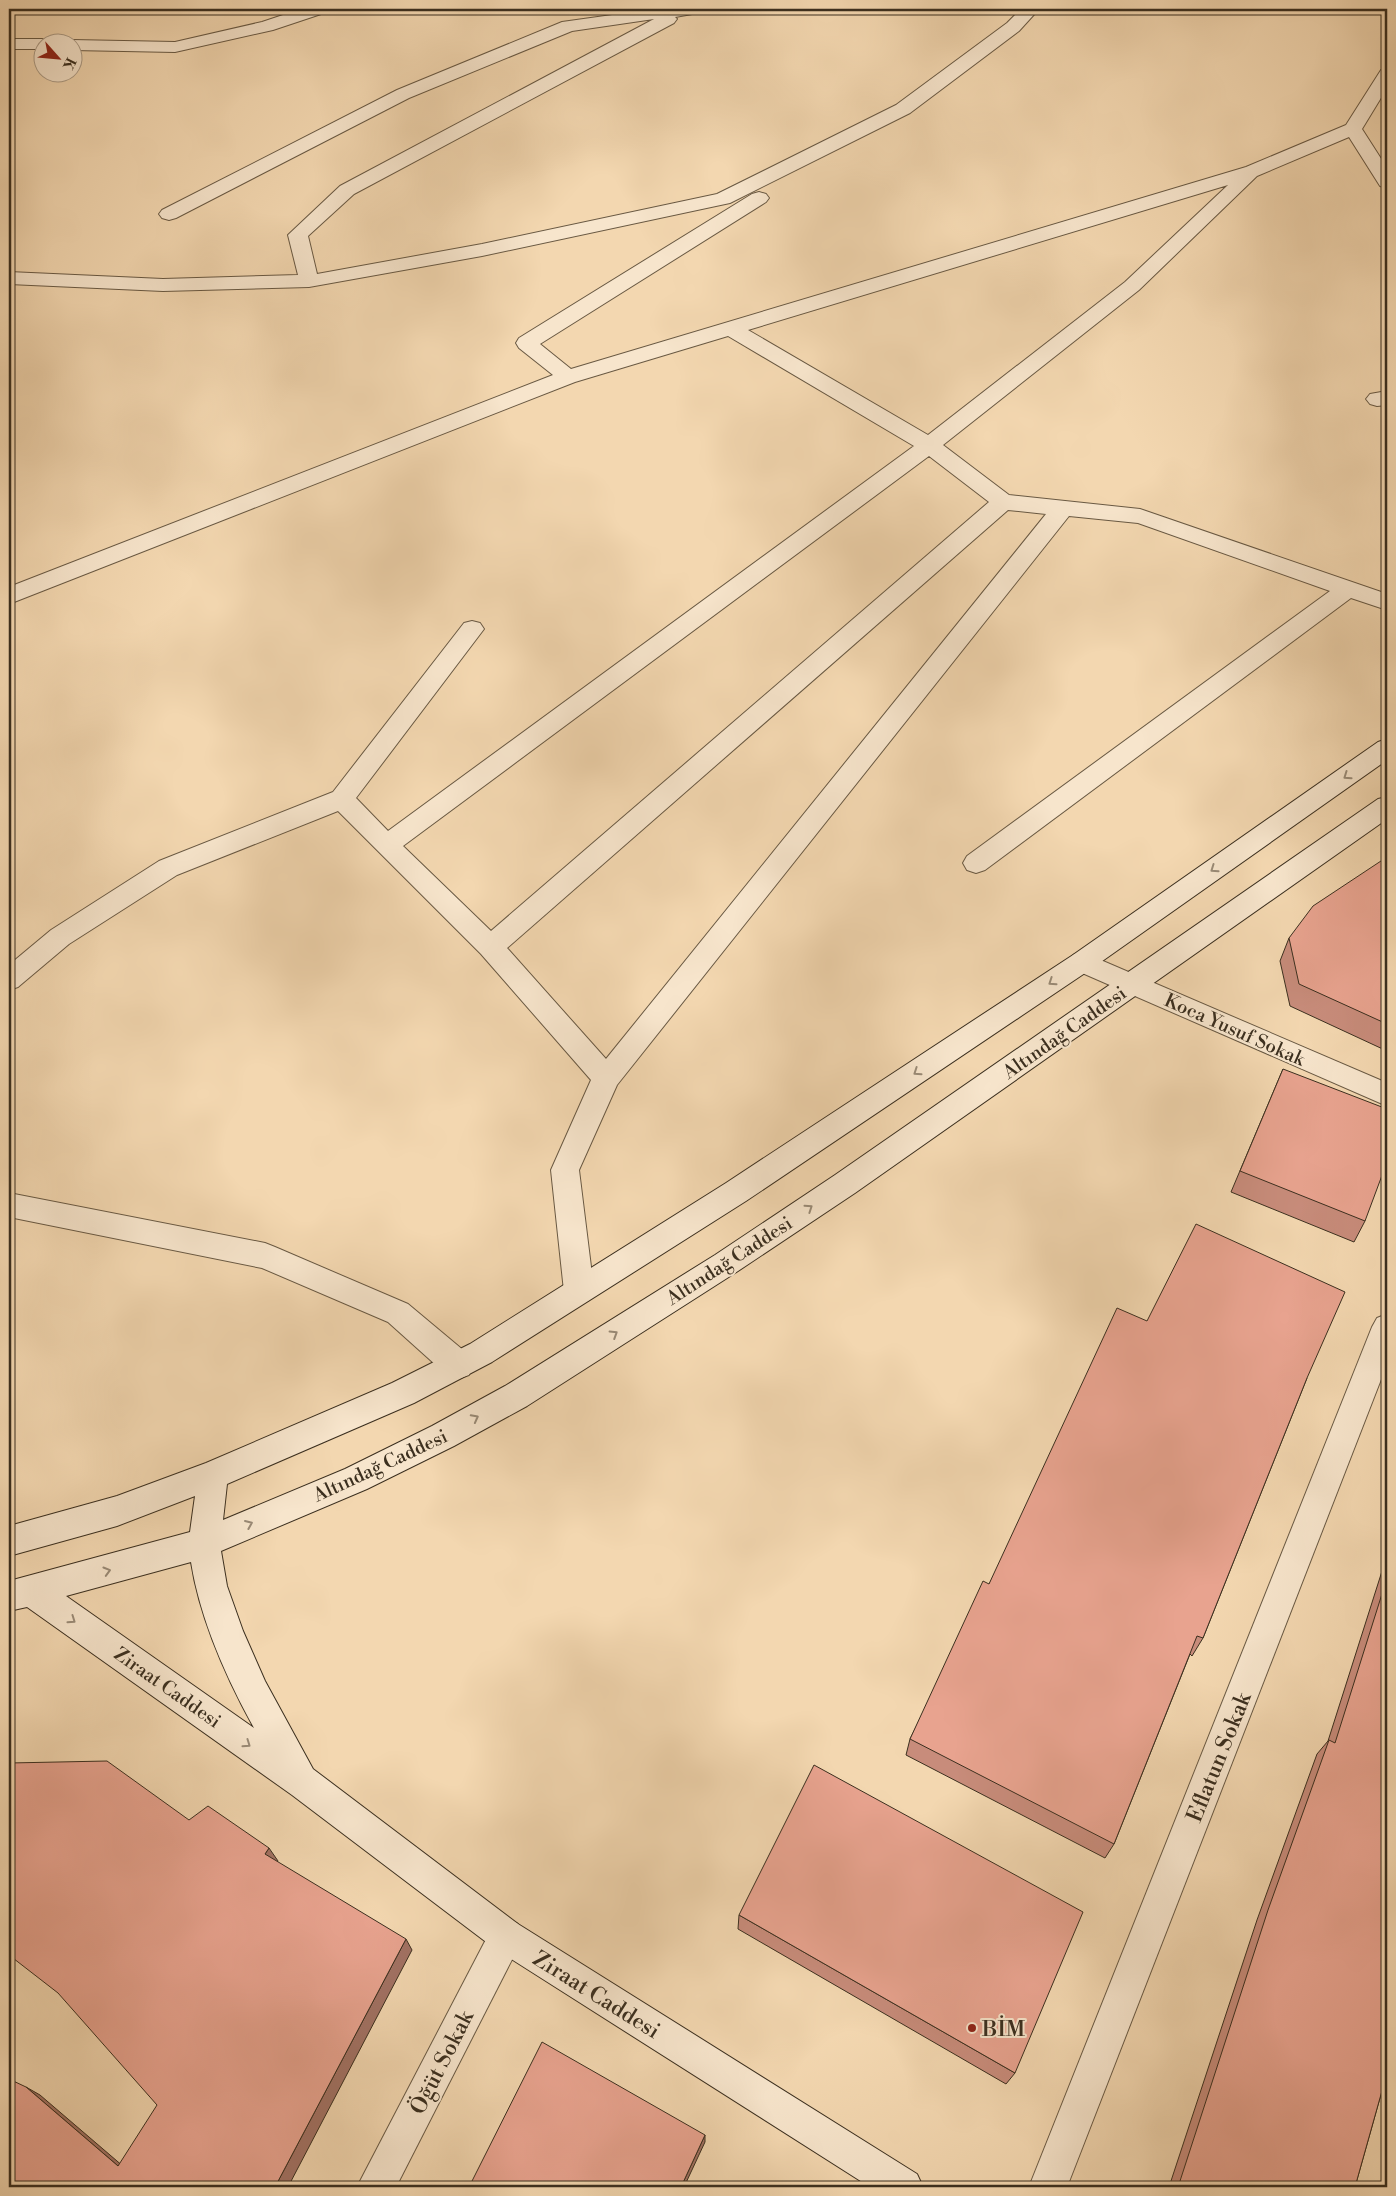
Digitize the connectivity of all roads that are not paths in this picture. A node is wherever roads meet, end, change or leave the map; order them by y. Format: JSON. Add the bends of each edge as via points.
{"nodes":[{"id":1,"x":318,"y":9,"type":"edge"},
{"id":2,"x":689,"y":9,"type":"edge"},
{"id":3,"x":1030,"y":9,"type":"edge"},
{"id":4,"x":9,"y":44,"type":"edge"},
{"id":5,"x":32,"y":44,"type":"edge"},
{"id":6,"x":82,"y":45,"type":"edge"},
{"id":7,"x":1387,"y":74,"type":"edge"},
{"id":8,"x":903,"y":109,"type":"junction"},
{"id":9,"x":1353,"y":129,"type":"junction"},
{"id":10,"x":1253,"y":171,"type":"junction"},
{"id":11,"x":1387,"y":182,"type":"edge"},
{"id":12,"x":169,"y":214,"type":"dead end"},
{"id":13,"x":9,"y":278,"type":"edge"},
{"id":14,"x":308,"y":281,"type":"junction"},
{"id":15,"x":730,"y":328,"type":"junction"},
{"id":16,"x":568,"y":377,"type":"junction"},
{"id":17,"x":928,"y":445,"type":"junction"},
{"id":18,"x":1003,"y":502,"type":"junction"},
{"id":19,"x":1063,"y":508,"type":"junction"},
{"id":20,"x":1348,"y":589,"type":"junction"},
{"id":21,"x":9,"y":596,"type":"edge"},
{"id":22,"x":1387,"y":602,"type":"edge"},
{"id":23,"x":472,"y":629,"type":"dead end"},
{"id":24,"x":1387,"y":748,"type":"edge"},
{"id":25,"x":342,"y":798,"type":"junction"},
{"id":26,"x":1387,"y":806,"type":"edge"},
{"id":27,"x":386,"y":845,"type":"junction"},
{"id":28,"x":976,"y":863,"type":"dead end"},
{"id":29,"x":490,"y":948,"type":"junction"},
{"id":30,"x":1082,"y":962,"type":"junction"},
{"id":31,"x":9,"y":980,"type":"edge"},
{"id":32,"x":1133,"y":984,"type":"junction"},
{"id":33,"x":606,"y":1078,"type":"junction"},
{"id":34,"x":1387,"y":1095,"type":"edge"},
{"id":35,"x":9,"y":1205,"type":"edge"},
{"id":36,"x":579,"y":1291,"type":"junction"},
{"id":37,"x":1387,"y":1327,"type":"edge"},
{"id":38,"x":458,"y":1365,"type":"junction"},
{"id":39,"x":213,"y":1474,"type":"junction"},
{"id":40,"x":9,"y":1541,"type":"edge"},
{"id":41,"x":204,"y":1543,"type":"junction"},
{"id":42,"x":20,"y":1594,"type":"edge"},
{"id":43,"x":304,"y":1783,"type":"junction"},
{"id":44,"x":506,"y":1936,"type":"junction"},
{"id":45,"x":376,"y":2187,"type":"edge"},
{"id":46,"x":904,"y":2187,"type":"edge"},
{"id":47,"x":1048,"y":2187,"type":"edge"}],
"edges":[{"from":1,"to":6,"type":"street","via":[[267,26],[175,47]]},
{"from":2,"to":12,"type":"street","via":[[568,26],[403,94]]},
{"from":2,"to":14,"type":"street","via":[[347,190],[298,235]]},
{"from":3,"to":8,"type":"street","via":[[1013,27]]},
{"from":4,"to":5,"type":"street"},
{"from":7,"to":9,"type":"street"},
{"from":8,"to":14,"type":"street","via":[[723,199],[482,250]]},
{"from":8,"to":16,"type":"street","via":[[526,343]]},
{"from":9,"to":10,"type":"street"},
{"from":9,"to":11,"type":"street"},
{"from":10,"to":15,"type":"street"},
{"from":10,"to":17,"type":"street","via":[[1132,286]]},
{"from":13,"to":14,"type":"street","via":[[163,285]]},
{"from":15,"to":16,"type":"street"},
{"from":15,"to":17,"type":"street"},
{"from":16,"to":21,"type":"street"},
{"from":17,"to":18,"type":"street"},
{"from":17,"to":27,"type":"street"},
{"from":18,"to":19,"type":"street"},
{"from":18,"to":29,"type":"street"},
{"from":19,"to":20,"type":"street","via":[[1140,516]]},
{"from":19,"to":33,"type":"street"},
{"from":20,"to":22,"type":"street"},
{"from":20,"to":28,"type":"street"},
{"from":23,"to":25,"type":"street"},
{"from":24,"to":30,"type":"street","one_way":true},
{"from":25,"to":27,"type":"street"},
{"from":25,"to":31,"type":"street","via":[[168,868],[60,937]]},
{"from":26,"to":32,"type":"street","name":"Altındağ Caddesi"},
{"from":27,"to":29,"type":"street"},
{"from":29,"to":33,"type":"street"},
{"from":30,"to":32,"type":"street","name":"Koca Yusuf Sokak"},
{"from":30,"to":36,"type":"street","one_way":true,"via":[[736,1192]]},
{"from":32,"to":34,"type":"street","name":"Koca Yusuf Sokak"},
{"from":41,"to":32,"type":"street","name":"Altındağ Caddesi","one_way":true,"via":[[356,1479],[516,1396],[741,1253]]},
{"from":33,"to":36,"type":"street","via":[[565,1170]]},
{"from":35,"to":38,"type":"street","via":[[265,1256],[398,1313]]},
{"from":36,"to":38,"type":"street","via":[[481,1354]]},
{"from":37,"to":47,"type":"street","name":"Eflatun Sokak"},
{"from":38,"to":39,"type":"street","via":[[322,1429]]},
{"from":39,"to":40,"type":"street","via":[[117,1511]]},
{"from":39,"to":41,"type":"street","name":"Ziraat Caddesi"},
{"from":42,"to":41,"type":"street","name":"Altındağ Caddesi","one_way":true},
{"from":41,"to":43,"type":"street","name":"Ziraat Caddesi","via":[[211,1586],[227,1633],[253,1693]]},
{"from":42,"to":43,"type":"street","name":"Ziraat Caddesi","one_way":true},
{"from":43,"to":44,"type":"street","name":"Ziraat Caddesi"},
{"from":44,"to":45,"type":"street","name":"Öğüt Sokak"},
{"from":44,"to":46,"type":"street","name":"Ziraat Caddesi"}]}
